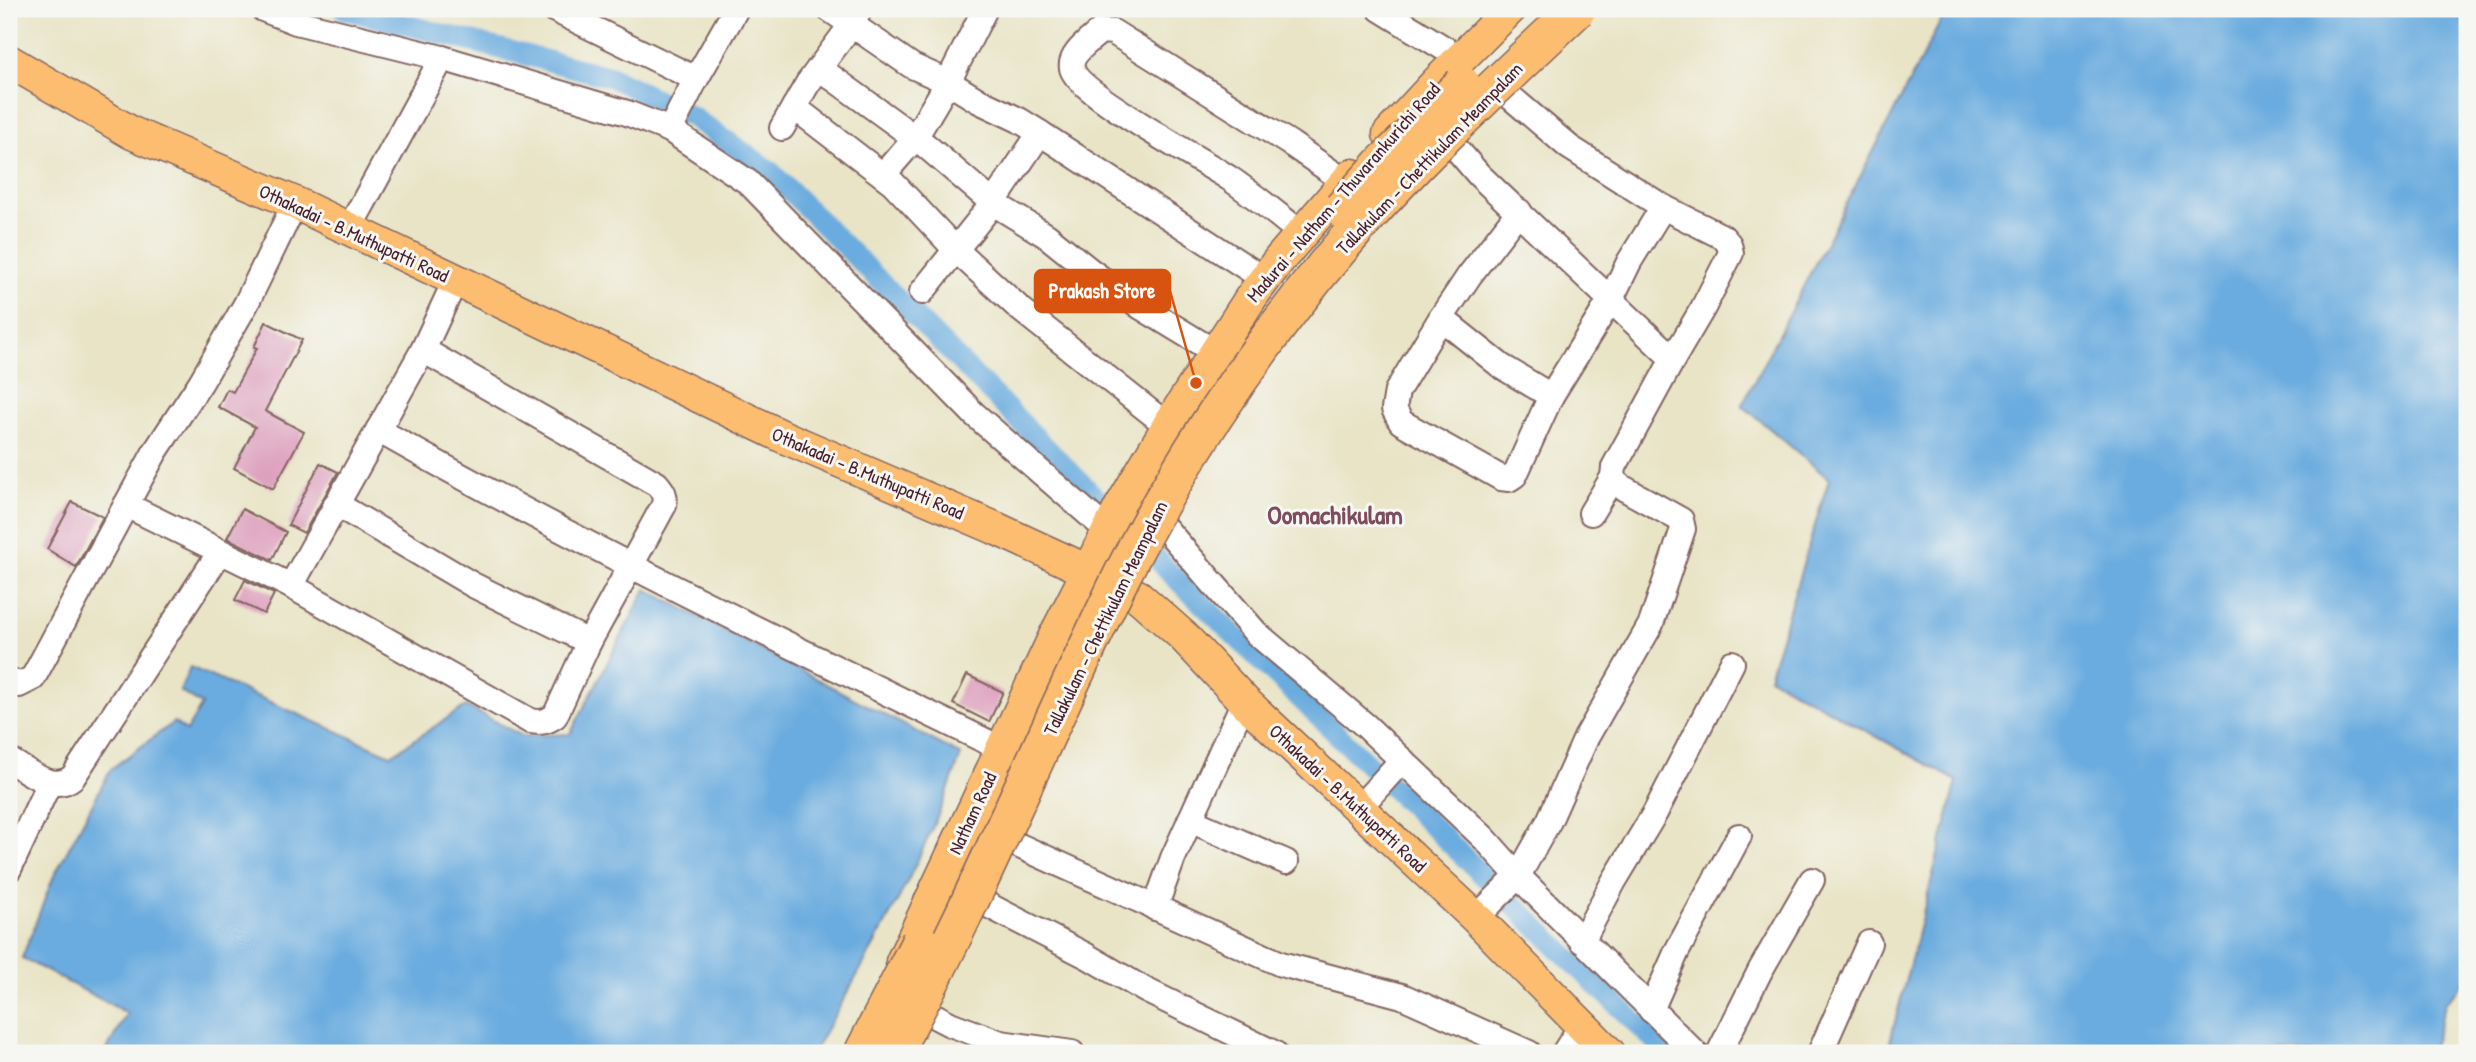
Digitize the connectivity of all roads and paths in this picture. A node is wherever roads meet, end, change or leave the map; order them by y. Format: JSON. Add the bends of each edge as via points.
{"nodes":[{"id":1,"x":263,"y":9,"type":"edge"},
{"id":2,"x":553,"y":9,"type":"edge"},
{"id":3,"x":736,"y":9,"type":"edge"},
{"id":4,"x":829,"y":9,"type":"edge"},
{"id":5,"x":985,"y":9,"type":"edge"},
{"id":6,"x":1380,"y":9,"type":"edge"},
{"id":7,"x":1510,"y":9,"type":"edge"},
{"id":8,"x":1543,"y":9,"type":"edge"},
{"id":9,"x":1577,"y":9,"type":"edge"},
{"id":10,"x":1586,"y":9,"type":"edge"},
{"id":11,"x":856,"y":16,"type":"edge"},
{"id":12,"x":442,"y":58,"type":"junction"},
{"id":13,"x":1460,"y":58,"type":"junction"},
{"id":14,"x":9,"y":61,"type":"edge"},
{"id":15,"x":819,"y":68,"type":"junction"},
{"id":16,"x":948,"y":82,"type":"junction"},
{"id":17,"x":1500,"y":88,"type":"junction"},
{"id":18,"x":683,"y":106,"type":"junction"},
{"id":19,"x":794,"y":107,"type":"junction"},
{"id":20,"x":782,"y":128,"type":"dead end"},
{"id":21,"x":1040,"y":133,"type":"junction"},
{"id":22,"x":915,"y":138,"type":"junction"},
{"id":23,"x":1448,"y":139,"type":"junction"},
{"id":24,"x":883,"y":175,"type":"junction"},
{"id":25,"x":1346,"y":182,"type":"junction"},
{"id":26,"x":295,"y":203,"type":"junction"},
{"id":27,"x":993,"y":204,"type":"junction"},
{"id":28,"x":1663,"y":207,"type":"junction"},
{"id":29,"x":1519,"y":211,"type":"junction"},
{"id":30,"x":349,"y":229,"type":"junction"},
{"id":31,"x":1302,"y":234,"type":"junction"},
{"id":32,"x":957,"y":250,"type":"junction"},
{"id":33,"x":1264,"y":279,"type":"junction"},
{"id":34,"x":455,"y":281,"type":"junction"},
{"id":35,"x":922,"y":292,"type":"dead end"},
{"id":36,"x":1610,"y":301,"type":"junction"},
{"id":37,"x":1441,"y":318,"type":"junction"},
{"id":38,"x":423,"y":350,"type":"junction"},
{"id":39,"x":1215,"y":352,"type":"junction"},
{"id":40,"x":1672,"y":359,"type":"junction"},
{"id":41,"x":1551,"y":396,"type":"junction"},
{"id":42,"x":1168,"y":426,"type":"junction"},
{"id":43,"x":378,"y":430,"type":"junction"},
{"id":44,"x":1613,"y":477,"type":"junction"},
{"id":45,"x":336,"y":504,"type":"junction"},
{"id":46,"x":126,"y":505,"type":"junction"},
{"id":47,"x":1591,"y":513,"type":"dead end"},
{"id":48,"x":1158,"y":520,"type":"junction"},
{"id":49,"x":1108,"y":531,"type":"junction"},
{"id":50,"x":220,"y":552,"type":"junction"},
{"id":51,"x":632,"y":564,"type":"junction"},
{"id":52,"x":1087,"y":570,"type":"junction"},
{"id":53,"x":291,"y":586,"type":"junction"},
{"id":54,"x":1122,"y":588,"type":"junction"},
{"id":55,"x":589,"y":642,"type":"junction"},
{"id":56,"x":1732,"y":663,"type":"dead end"},
{"id":57,"x":9,"y":680,"type":"edge"},
{"id":58,"x":1244,"y":701,"type":"junction"},
{"id":59,"x":1002,"y":749,"type":"junction"},
{"id":60,"x":9,"y":760,"type":"edge"},
{"id":61,"x":1383,"y":782,"type":"junction"},
{"id":62,"x":49,"y":783,"type":"junction"},
{"id":63,"x":1190,"y":820,"type":"junction"},
{"id":64,"x":1739,"y":836,"type":"dead end"},
{"id":65,"x":1004,"y":839,"type":"junction"},
{"id":66,"x":1286,"y":862,"type":"dead end"},
{"id":67,"x":9,"y":869,"type":"edge"},
{"id":68,"x":1812,"y":880,"type":"dead end"},
{"id":69,"x":1499,"y":895,"type":"junction"},
{"id":70,"x":976,"y":899,"type":"junction"},
{"id":71,"x":1155,"y":908,"type":"junction"},
{"id":72,"x":1583,"y":940,"type":"junction"},
{"id":73,"x":1869,"y":943,"type":"dead end"},
{"id":74,"x":923,"y":1010,"type":"junction"},
{"id":75,"x":1651,"y":1010,"type":"junction"},
{"id":76,"x":1581,"y":1026,"type":"junction"},
{"id":77,"x":854,"y":1053,"type":"edge"},
{"id":78,"x":863,"y":1053,"type":"edge"},
{"id":79,"x":893,"y":1053,"type":"edge"},
{"id":80,"x":901,"y":1053,"type":"edge"},
{"id":81,"x":1072,"y":1053,"type":"edge"},
{"id":82,"x":1274,"y":1053,"type":"edge"},
{"id":83,"x":1529,"y":1053,"type":"edge"},
{"id":84,"x":1564,"y":1053,"type":"edge"},
{"id":85,"x":1609,"y":1053,"type":"edge"},
{"id":86,"x":1695,"y":1053,"type":"edge"},
{"id":87,"x":1720,"y":1053,"type":"edge"},
{"id":88,"x":1820,"y":1053,"type":"edge"}],
"edges":[{"from":1,"to":12,"type":"street","via":[[296,22]]},
{"from":2,"to":18,"type":"street"},
{"from":3,"to":18,"type":"street"},
{"from":4,"to":11,"type":"street"},
{"from":5,"to":16,"type":"street"},
{"from":6,"to":13,"type":"street"},
{"from":7,"to":13,"type":"main road","name":"Madurai - Natham - Thuvarankurichi Road"},
{"from":8,"to":78,"type":"highway","name":"Tallakulam - Chettikulam Meampalam","bridge":true,"via":[[1350,200],[1238,337],[1191,405],[1101,561],[915,954]]},
{"from":9,"to":79,"type":"highway","name":"Tallakulam - Chettikulam Meampalam","bridge":true,"via":[[1346,242],[1272,334],[1216,414],[1122,575]]},
{"from":10,"to":17,"type":"main road","name":"Madurai - Natham - Thuvarankurichi Road"},
{"from":11,"to":15,"type":"street"},
{"from":11,"to":16,"type":"street","via":[[912,66]]},
{"from":12,"to":18,"type":"street","via":[[627,113]]},
{"from":12,"to":30,"type":"street"},
{"from":13,"to":25,"type":"main road","name":"Madurai - Natham - Thuvarankurichi Road"},
{"from":14,"to":26,"type":"main road","name":"Othakadai - B.Muthupatti Road","via":[[132,133]]},
{"from":15,"to":19,"type":"street"},
{"from":15,"to":22,"type":"street"},
{"from":16,"to":21,"type":"street"},
{"from":16,"to":22,"type":"street"},
{"from":17,"to":23,"type":"main road","name":"Madurai - Natham - Thuvarankurichi Road"},
{"from":17,"to":28,"type":"street","via":[[1569,147]]},
{"from":18,"to":49,"type":"street","via":[[748,183],[974,414]]},
{"from":19,"to":20,"type":"street"},
{"from":19,"to":24,"type":"street"},
{"from":21,"to":27,"type":"street"},
{"from":21,"to":33,"type":"street"},
{"from":22,"to":24,"type":"street"},
{"from":22,"to":27,"type":"street"},
{"from":23,"to":29,"type":"street","via":[[1479,176]]},
{"from":23,"to":48,"type":"main road","name":"Madurai - Natham - Thuvarankurichi Road","via":[[1379,210],[1292,315],[1216,424]]},
{"from":24,"to":32,"type":"street"},
{"from":25,"to":31,"type":"main road","name":"Madurai - Natham - Thuvarankurichi Road"},
{"from":25,"to":31,"type":"street","via":[[1114,32],[1100,32],[1073,58],[1075,76],[1113,107],[1230,178]]},
{"from":26,"to":30,"type":"main road","name":"Othakadai - B.Muthupatti Road"},
{"from":26,"to":46,"type":"street","via":[[246,304]]},
{"from":27,"to":32,"type":"street"},
{"from":27,"to":39,"type":"street","via":[[1047,236],[1141,307]]},
{"from":28,"to":36,"type":"street"},
{"from":28,"to":40,"type":"street","via":[[1723,237],[1731,253]]},
{"from":29,"to":36,"type":"street"},
{"from":29,"to":37,"type":"street"},
{"from":30,"to":34,"type":"main road","name":"Othakadai - B.Muthupatti Road"},
{"from":31,"to":33,"type":"main road","name":"Madurai - Natham - Thuvarankurichi Road"},
{"from":32,"to":35,"type":"street"},
{"from":32,"to":42,"type":"street","via":[[1018,308]]},
{"from":33,"to":39,"type":"main road","name":"Madurai - Natham - Thuvarankurichi Road"},
{"from":34,"to":38,"type":"street"},
{"from":34,"to":52,"type":"main road","name":"Othakadai - B.Muthupatti Road","via":[[786,438]]},
{"from":36,"to":40,"type":"street"},
{"from":36,"to":41,"type":"street"},
{"from":37,"to":41,"type":"street","via":[[1501,366]]},
{"from":37,"to":41,"type":"street","via":[[1397,391],[1394,410],[1401,422],[1510,479]]},
{"from":38,"to":43,"type":"street"},
{"from":38,"to":51,"type":"street","via":[[657,484],[664,505]]},
{"from":39,"to":42,"type":"main road","name":"Madurai - Natham - Thuvarankurichi Road"},
{"from":40,"to":44,"type":"street","via":[[1614,467]]},
{"from":42,"to":49,"type":"main road","name":"Madurai - Natham - Thuvarankurichi Road"},
{"from":43,"to":45,"type":"street"},
{"from":43,"to":51,"type":"street","via":[[483,490]]},
{"from":44,"to":47,"type":"street"},
{"from":44,"to":69,"type":"street","via":[[1618,485],[1681,520],[1681,538],[1651,624],[1586,738],[1549,821]]},
{"from":45,"to":53,"type":"street"},
{"from":45,"to":55,"type":"street","via":[[473,584]]},
{"from":46,"to":50,"type":"street"},
{"from":46,"to":57,"type":"street","via":[[33,678],[19,685]]},
{"from":48,"to":54,"type":"main road","name":"Madurai - Natham - Thuvarankurichi Road"},
{"from":48,"to":61,"type":"street","via":[[1256,633],[1366,726]]},
{"from":49,"to":52,"type":"main road","name":"Madurai - Natham - Thuvarankurichi Road"},
{"from":50,"to":53,"type":"street"},
{"from":50,"to":62,"type":"street","via":[[73,777]]},
{"from":51,"to":55,"type":"street"},
{"from":51,"to":59,"type":"street"},
{"from":52,"to":54,"type":"main road","name":"Othakadai - B.Muthupatti Road"},
{"from":52,"to":59,"type":"main road","name":"Natham Road"},
{"from":53,"to":55,"type":"street","via":[[530,721],[541,723],[555,716]]},
{"from":54,"to":58,"type":"main road","name":"Othakadai - B.Muthupatti Road","via":[[1167,621]]},
{"from":54,"to":65,"type":"main road","name":"Natham Road"},
{"from":56,"to":72,"type":"street"},
{"from":58,"to":61,"type":"main road","name":"Othakadai - B.Muthupatti Road"},
{"from":58,"to":63,"type":"street"},
{"from":59,"to":77,"type":"main road","name":"Natham Road"},
{"from":60,"to":62,"type":"street"},
{"from":61,"to":69,"type":"main road","name":"Othakadai - B.Muthupatti Road"},
{"from":61,"to":69,"type":"street","via":[[1485,839]]},
{"from":62,"to":67,"type":"street"},
{"from":63,"to":66,"type":"street"},
{"from":63,"to":71,"type":"street"},
{"from":64,"to":75,"type":"street"},
{"from":65,"to":70,"type":"main road","name":"Natham Road"},
{"from":65,"to":71,"type":"street"},
{"from":68,"to":87,"type":"street"},
{"from":69,"to":72,"type":"street"},
{"from":69,"to":76,"type":"main road","name":"Othakadai - B.Muthupatti Road"},
{"from":70,"to":74,"type":"main road","name":"Natham Road"},
{"from":70,"to":82,"type":"street"},
{"from":71,"to":83,"type":"street","via":[[1281,964],[1402,996]]},
{"from":72,"to":75,"type":"street"},
{"from":73,"to":88,"type":"street"},
{"from":74,"to":80,"type":"main road","name":"Natham Road"},
{"from":74,"to":81,"type":"street","via":[[1001,1043]]},
{"from":75,"to":86,"type":"street"},
{"from":76,"to":84,"type":"street"},
{"from":76,"to":85,"type":"main road","name":"Othakadai - B.Muthupatti Road"}]}
